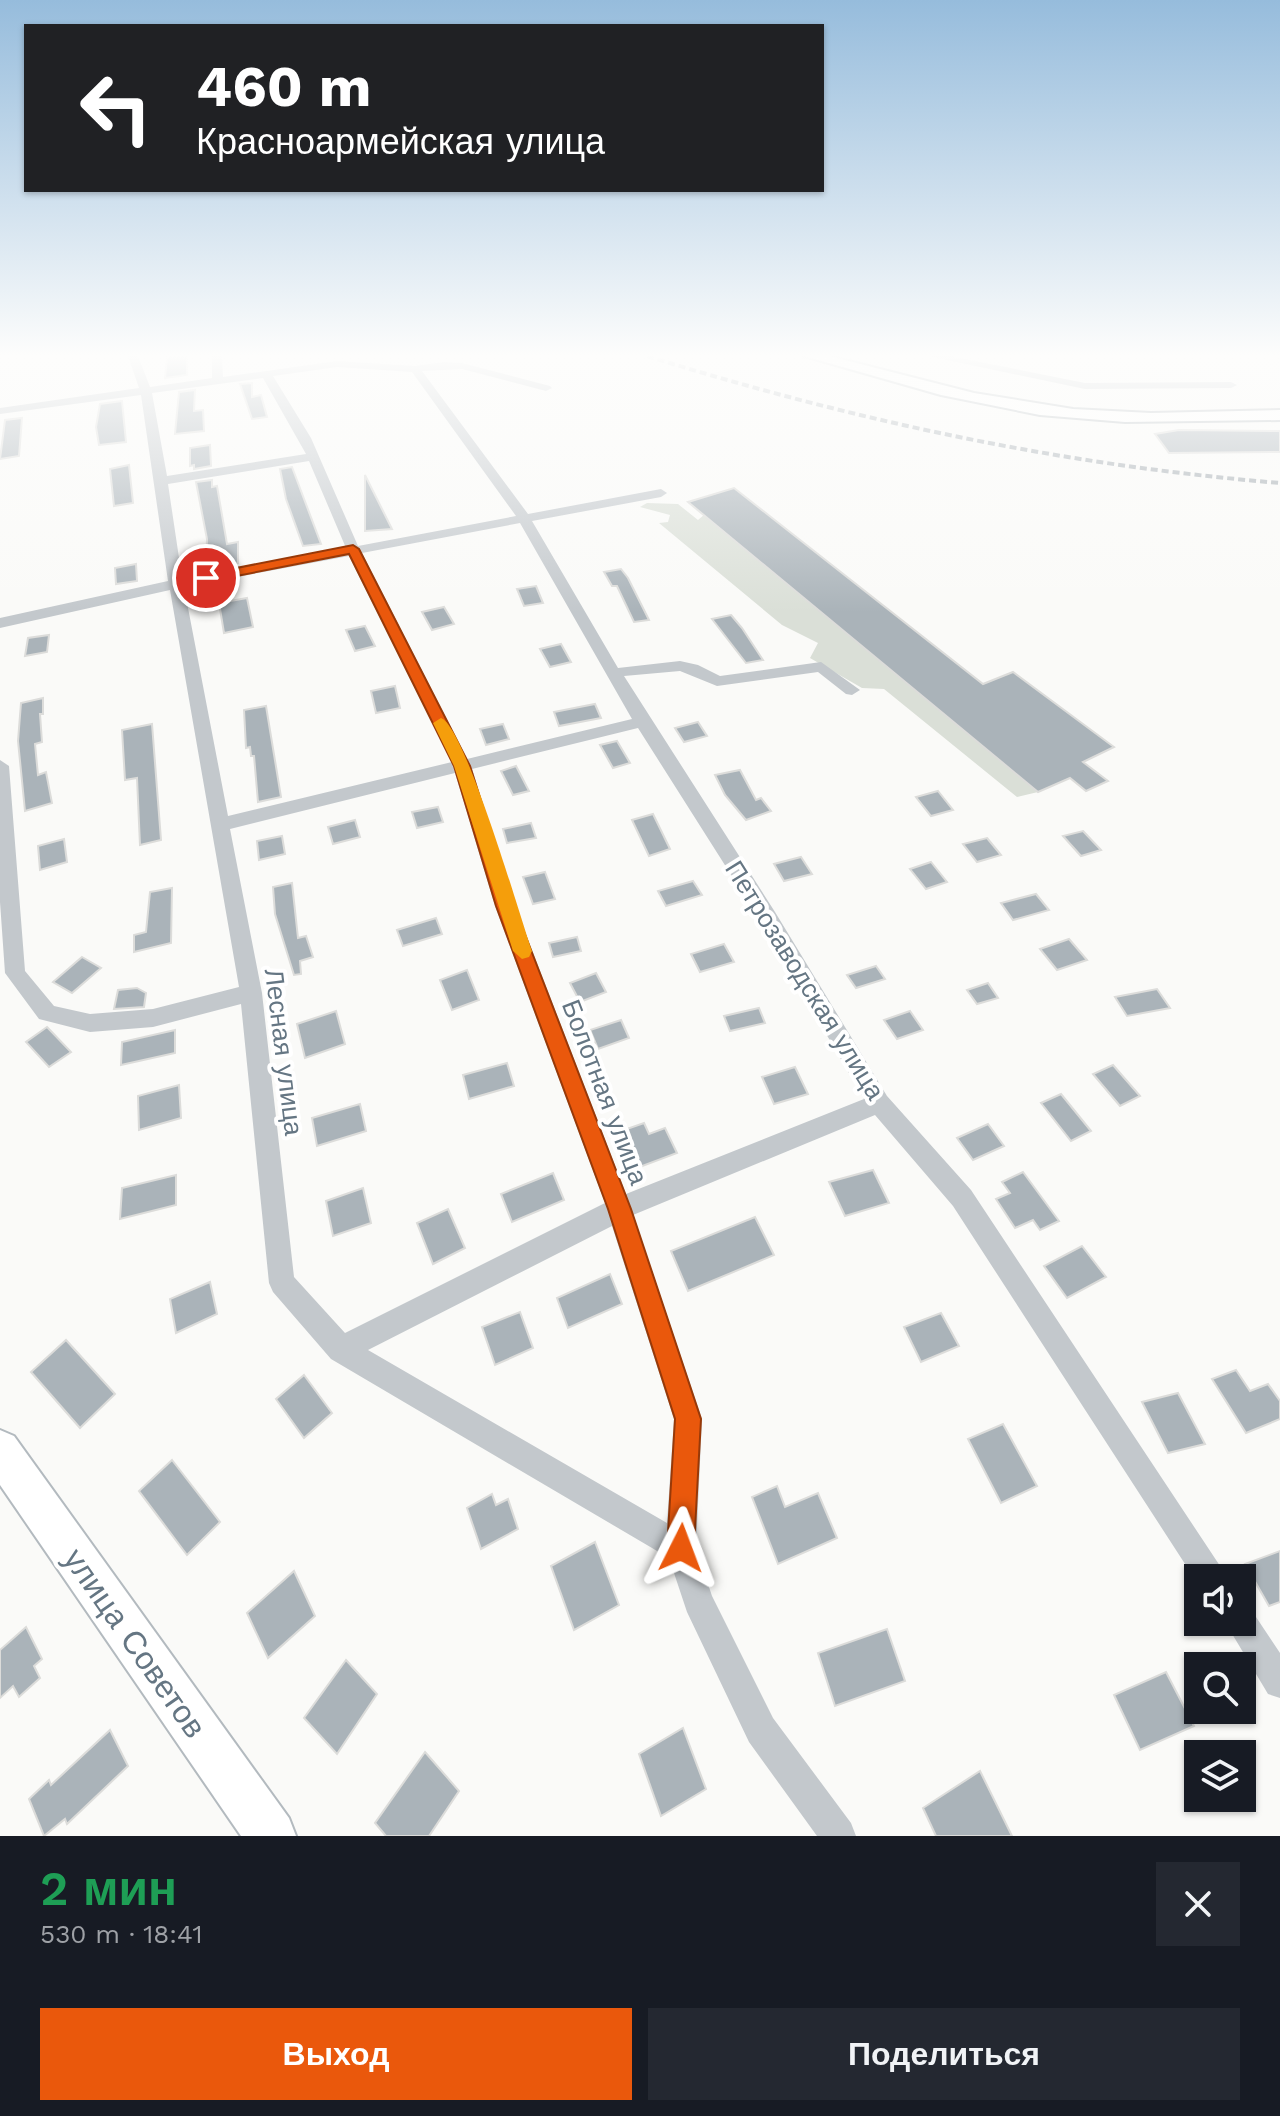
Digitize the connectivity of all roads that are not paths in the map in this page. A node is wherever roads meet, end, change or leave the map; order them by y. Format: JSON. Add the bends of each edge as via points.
{"nodes":[{"id":1,"x":155,"y":442,"type":"edge"},
{"id":2,"x":306,"y":442,"type":"edge"},
{"id":3,"x":468,"y":442,"type":"edge"},
{"id":4,"x":312,"y":457,"type":"junction"},
{"id":5,"x":161,"y":481,"type":"junction"},
{"id":6,"x":661,"y":493,"type":"dead end"},
{"id":7,"x":523,"y":517,"type":"junction"},
{"id":8,"x":353,"y":549,"type":"junction"},
{"id":9,"x":176,"y":584,"type":"junction"},
{"id":10,"x":0,"y":623,"type":"edge"},
{"id":11,"x":615,"y":673,"type":"junction"},
{"id":12,"x":852,"y":690,"type":"dead end"},
{"id":13,"x":642,"y":722,"type":"junction"},
{"id":14,"x":0,"y":766,"type":"edge"},
{"id":15,"x":462,"y":766,"type":"junction"},
{"id":16,"x":219,"y":825,"type":"junction"},
{"id":17,"x":251,"y":993,"type":"junction"},
{"id":18,"x":879,"y":1103,"type":"junction"},
{"id":19,"x":619,"y":1209,"type":"junction"},
{"id":20,"x":341,"y":1349,"type":"junction"},
{"id":21,"x":1,"y":1455,"type":"edge"},
{"id":22,"x":681,"y":1548,"type":"junction"},
{"id":23,"x":1203,"y":1564,"type":"edge"},
{"id":24,"x":1250,"y":1636,"type":"edge"},
{"id":25,"x":1280,"y":1682,"type":"edge"},
{"id":26,"x":271,"y":1836,"type":"edge"},
{"id":27,"x":838,"y":1836,"type":"edge"}],
"edges":[{"from":1,"to":5,"type":"street","name":"Лесная улица"},
{"from":2,"to":4,"type":"street","name":"Болотная улица"},
{"from":3,"to":7,"type":"street","name":"Петрозаводская улица"},
{"from":4,"to":5,"type":"street"},
{"from":4,"to":8,"type":"street","name":"Болотная улица"},
{"from":5,"to":9,"type":"street","name":"Лесная улица"},
{"from":6,"to":7,"type":"street"},
{"from":7,"to":8,"type":"street"},
{"from":7,"to":11,"type":"street","name":"Петрозаводская улица"},
{"from":8,"to":9,"type":"street"},
{"from":8,"to":15,"type":"street","name":"Болотная улица"},
{"from":9,"to":10,"type":"street"},
{"from":9,"to":16,"type":"street","name":"Лесная улица"},
{"from":11,"to":12,"type":"street","via":[[677,664],[702,669],[717,681],[821,667]]},
{"from":11,"to":13,"type":"street","name":"Петрозаводская улица"},
{"from":13,"to":15,"type":"street"},
{"from":13,"to":18,"type":"street","name":"Петрозаводская улица"},
{"from":14,"to":17,"type":"street","via":[[15,973],[47,1013],[90,1023],[153,1018]]},
{"from":15,"to":16,"type":"street"},
{"from":15,"to":19,"type":"street","name":"Болотная улица","via":[[505,906]]},
{"from":16,"to":17,"type":"street","name":"Лесная улица"},
{"from":17,"to":20,"type":"street","name":"Лесная улица","via":[[282,1283]]},
{"from":18,"to":19,"type":"street"},
{"from":18,"to":23,"type":"street","name":"Петрозаводская улица","via":[[962,1198]]},
{"from":19,"to":20,"type":"street"},
{"from":19,"to":22,"type":"street","name":"Болотная улица","via":[[688,1419]]},
{"from":20,"to":22,"type":"street","name":"Лесная улица"},
{"from":21,"to":26,"type":"main road","name":"улица Советов"},
{"from":22,"to":27,"type":"street","name":"Болотная улица","via":[[698,1601],[761,1730]]},
{"from":24,"to":25,"type":"street"}]}
